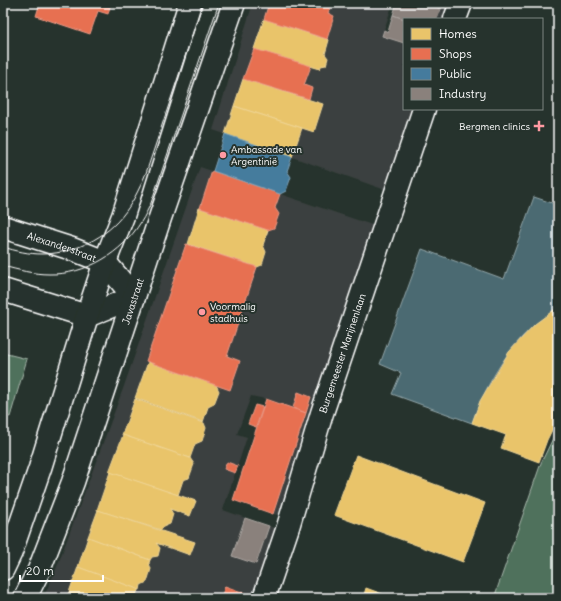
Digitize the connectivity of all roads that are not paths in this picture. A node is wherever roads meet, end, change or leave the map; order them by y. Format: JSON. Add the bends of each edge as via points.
{"nodes":[{"id":1,"x":190,"y":3,"type":"edge"},
{"id":2,"x":234,"y":3,"type":"edge"},
{"id":3,"x":461,"y":3,"type":"edge"},
{"id":4,"x":455,"y":18,"type":"edge"},
{"id":5,"x":423,"y":113,"type":"edge"},
{"id":6,"x":3,"y":227,"type":"edge"},
{"id":7,"x":105,"y":262,"type":"junction"},
{"id":8,"x":3,"y":290,"type":"edge"},
{"id":9,"x":134,"y":297,"type":"junction"},
{"id":10,"x":87,"y":316,"type":"junction"},
{"id":11,"x":3,"y":569,"type":"edge"},
{"id":12,"x":25,"y":598,"type":"edge"},
{"id":13,"x":264,"y":598,"type":"edge"}],
"edges":[{"from":1,"to":7,"type":"street","via":[[128,200]]},
{"from":2,"to":9,"type":"street","name":"Javastraat"},
{"from":3,"to":4,"type":"street"},
{"from":5,"to":13,"type":"street","name":"Burgemeester Marijnenlaan","via":[[322,413]]},
{"from":6,"to":7,"type":"street","name":"Alexanderstraat"},
{"from":7,"to":9,"type":"street","name":"Alexanderstraat"},
{"from":7,"to":10,"type":"street"},
{"from":8,"to":10,"type":"street"},
{"from":9,"to":10,"type":"street"},
{"from":9,"to":12,"type":"street","name":"Javastraat","via":[[73,482],[39,570]]},
{"from":10,"to":11,"type":"street","via":[[40,468]]}]}
